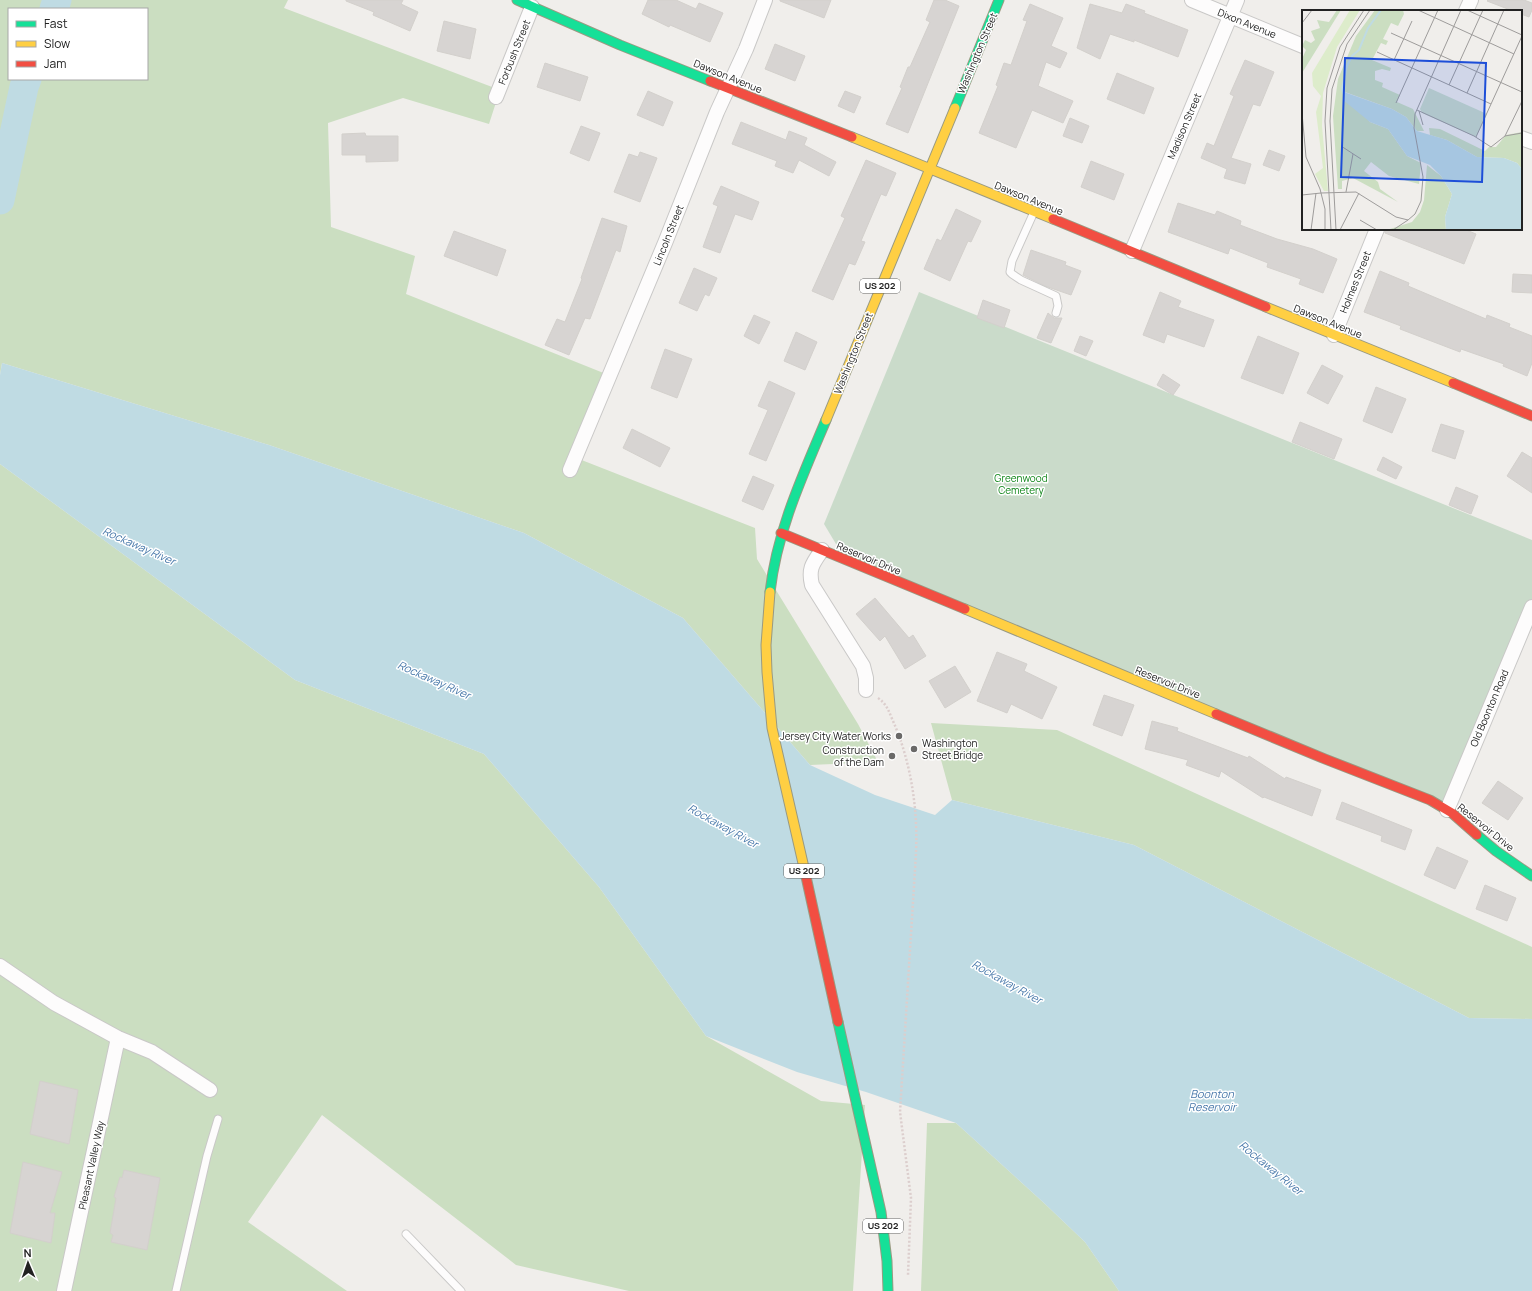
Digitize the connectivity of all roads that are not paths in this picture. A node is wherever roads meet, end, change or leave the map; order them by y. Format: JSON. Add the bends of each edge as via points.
{"nodes":[{"id":1,"x":765,"y":0,"type":"edge"},
{"id":2,"x":999,"y":0,"type":"edge"},
{"id":3,"x":1192,"y":0,"type":"edge"},
{"id":4,"x":1237,"y":0,"type":"edge"},
{"id":5,"x":1471,"y":0,"type":"edge"},
{"id":6,"x":526,"y":3,"type":"edge"},
{"id":7,"x":1466,"y":10,"type":"edge"},
{"id":8,"x":1230,"y":16,"type":"junction"},
{"id":9,"x":1302,"y":46,"type":"edge"},
{"id":10,"x":728,"y":88,"type":"junction"},
{"id":11,"x":496,"y":98,"type":"dead end"},
{"id":12,"x":1522,"y":138,"type":"edge"},
{"id":13,"x":1532,"y":142,"type":"edge"},
{"id":14,"x":928,"y":168,"type":"junction"},
{"id":15,"x":1035,"y":212,"type":"junction"},
{"id":16,"x":1377,"y":230,"type":"edge"},
{"id":17,"x":1132,"y":251,"type":"junction"},
{"id":18,"x":1056,"y":313,"type":"dead end"},
{"id":19,"x":1334,"y":335,"type":"junction"},
{"id":20,"x":1532,"y":416,"type":"edge"},
{"id":21,"x":570,"y":470,"type":"dead end"},
{"id":22,"x":781,"y":533,"type":"junction"},
{"id":23,"x":822,"y":550,"type":"junction"},
{"id":24,"x":1532,"y":607,"type":"edge"},
{"id":25,"x":866,"y":690,"type":"road end"},
{"id":26,"x":1447,"y":810,"type":"junction"},
{"id":27,"x":1532,"y":876,"type":"edge"},
{"id":28,"x":0,"y":966,"type":"edge"},
{"id":29,"x":118,"y":1038,"type":"junction"},
{"id":30,"x":210,"y":1090,"type":"dead end"},
{"id":31,"x":218,"y":1118,"type":"dead end"},
{"id":32,"x":406,"y":1234,"type":"dead end"},
{"id":33,"x":64,"y":1291,"type":"edge"},
{"id":34,"x":176,"y":1291,"type":"edge"},
{"id":35,"x":461,"y":1291,"type":"edge"},
{"id":36,"x":888,"y":1291,"type":"edge"}],
"edges":[{"from":1,"to":10,"type":"street","name":"Lincoln Street"},
{"from":2,"to":14,"type":"street","name":"Washington Street","number":"US 202"},
{"from":3,"to":8,"type":"street","name":"Dixon Avenue"},
{"from":4,"to":8,"type":"street","name":"Madison Street"},
{"from":5,"to":7,"type":"street"},
{"from":6,"to":10,"type":"street","name":"Dawson Avenue","via":[[620,45]]},
{"from":6,"to":11,"type":"street","name":"Forbush Street"},
{"from":8,"to":9,"type":"street","name":"Dixon Avenue"},
{"from":8,"to":17,"type":"street","name":"Madison Street"},
{"from":10,"to":14,"type":"street","name":"Dawson Avenue"},
{"from":10,"to":21,"type":"street","name":"Lincoln Street"},
{"from":12,"to":13,"type":"street"},
{"from":14,"to":15,"type":"street","name":"Dawson Avenue"},
{"from":14,"to":22,"type":"street","name":"Washington Street","number":"US 202"},
{"from":15,"to":17,"type":"street","name":"Dawson Avenue"},
{"from":15,"to":18,"type":"lane","via":[[1012,261],[1010,272],[1021,280],[1056,296]]},
{"from":16,"to":19,"type":"street","name":"Holmes Street"},
{"from":17,"to":19,"type":"street","name":"Dawson Avenue"},
{"from":19,"to":20,"type":"street","name":"Dawson Avenue"},
{"from":22,"to":23,"type":"street","name":"Reservoir Drive"},
{"from":22,"to":36,"type":"street","name":"Washington Street","number":"US 202","via":[[772,575],[766,625],[772,728],[881,1212]]},
{"from":23,"to":25,"type":"street","via":[[813,562],[809,574],[812,585],[863,666]]},
{"from":23,"to":26,"type":"street","name":"Reservoir Drive","via":[[1430,800]]},
{"from":24,"to":26,"type":"street","name":"Old Boonton Road"},
{"from":26,"to":27,"type":"street","name":"Reservoir Drive","via":[[1496,851]]},
{"from":28,"to":29,"type":"street","via":[[54,1004]]},
{"from":29,"to":30,"type":"street","via":[[152,1052]]},
{"from":29,"to":33,"type":"street","name":"Pleasant Valley Way"},
{"from":31,"to":34,"type":"lane"},
{"from":32,"to":35,"type":"lane"}]}
